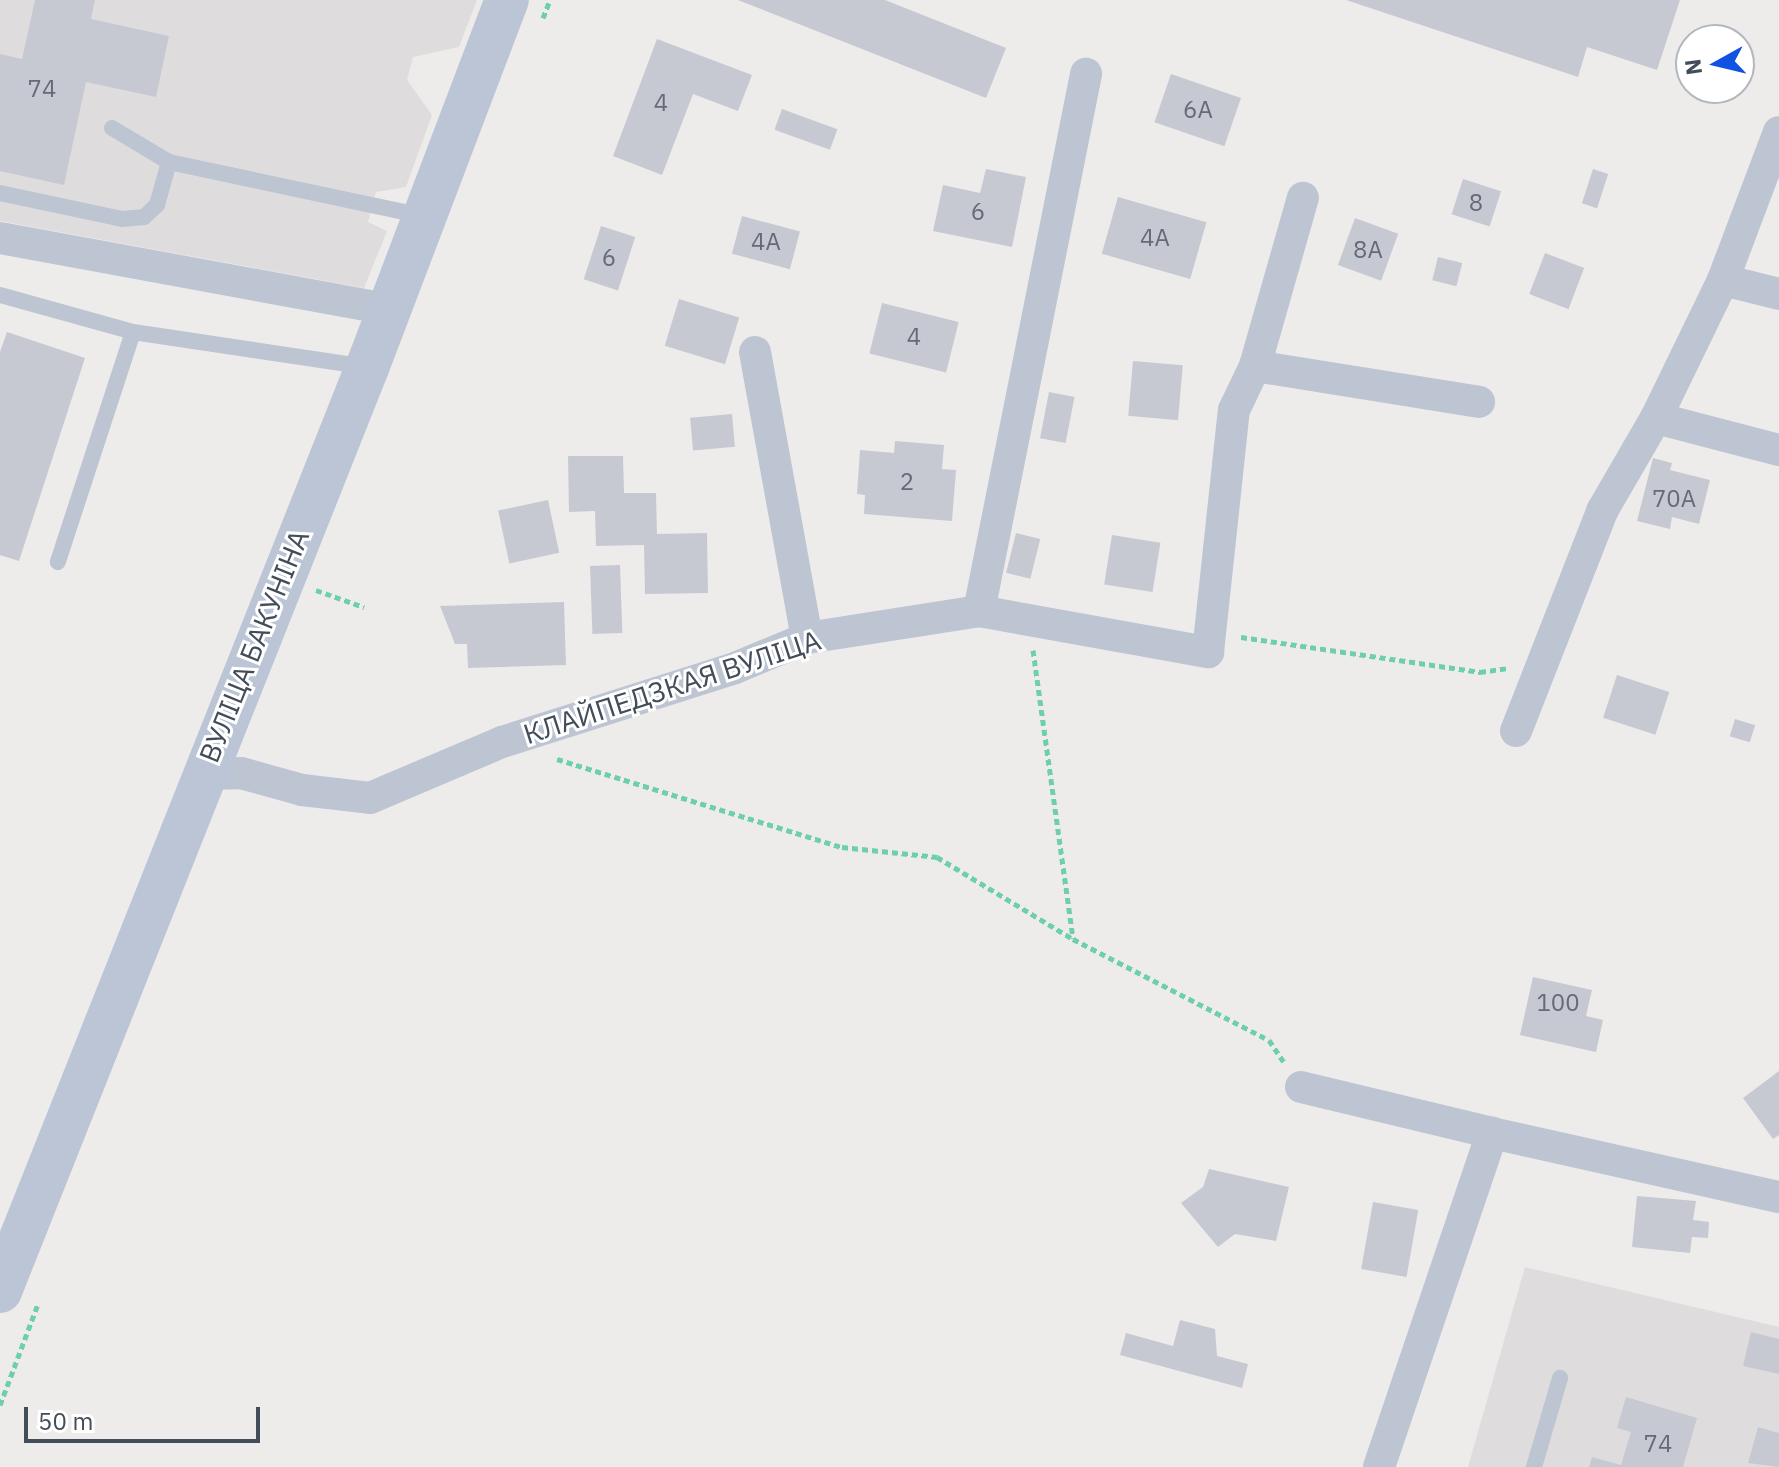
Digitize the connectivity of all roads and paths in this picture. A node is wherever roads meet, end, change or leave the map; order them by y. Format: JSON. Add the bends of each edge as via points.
{"nodes":[{"id":1,"x":507,"y":0,"type":"edge"},
{"id":2,"x":1086,"y":74,"type":"dead end"},
{"id":3,"x":112,"y":128,"type":"dead end"},
{"id":4,"x":1779,"y":132,"type":"edge"},
{"id":5,"x":169,"y":162,"type":"junction"},
{"id":6,"x":0,"y":193,"type":"edge"},
{"id":7,"x":1303,"y":198,"type":"dead end"},
{"id":8,"x":422,"y":216,"type":"junction"},
{"id":9,"x":0,"y":238,"type":"edge"},
{"id":10,"x":1723,"y":280,"type":"junction"},
{"id":11,"x":1779,"y":294,"type":"edge"},
{"id":12,"x":0,"y":295,"type":"edge"},
{"id":13,"x":388,"y":309,"type":"junction"},
{"id":14,"x":133,"y":332,"type":"junction"},
{"id":15,"x":755,"y":352,"type":"dead end"},
{"id":16,"x":1255,"y":366,"type":"junction"},
{"id":17,"x":367,"y":368,"type":"junction"},
{"id":18,"x":1479,"y":402,"type":"dead end"},
{"id":19,"x":1656,"y":418,"type":"junction"},
{"id":20,"x":1779,"y":450,"type":"edge"},
{"id":21,"x":58,"y":562,"type":"dead end"},
{"id":22,"x":315,"y":589,"type":"dead end"},
{"id":23,"x":364,"y":607,"type":"dead end"},
{"id":24,"x":979,"y":611,"type":"junction"},
{"id":25,"x":1029,"y":618,"type":"junction"},
{"id":26,"x":1211,"y":631,"type":"junction"},
{"id":27,"x":807,"y":638,"type":"junction"},
{"id":28,"x":1544,"y":662,"type":"junction"},
{"id":29,"x":1516,"y":731,"type":"dead end"},
{"id":30,"x":502,"y":742,"type":"junction"},
{"id":31,"x":202,"y":774,"type":"junction"},
{"id":32,"x":1073,"y":939,"type":"junction"},
{"id":33,"x":1301,"y":1087,"type":"joint"},
{"id":34,"x":1492,"y":1133,"type":"junction"},
{"id":35,"x":1779,"y":1197,"type":"edge"},
{"id":36,"x":0,"y":1291,"type":"edge"},
{"id":37,"x":1560,"y":1378,"type":"dead end"},
{"id":38,"x":1379,"y":1467,"type":"edge"},
{"id":39,"x":1534,"y":1467,"type":"edge"}],
"edges":[{"from":1,"to":8,"type":"street","name":"ВУЛІЦА БАКУНІНА"},
{"from":2,"to":24,"type":"street"},
{"from":3,"to":5,"type":"lane"},
{"from":4,"to":10,"type":"street"},
{"from":5,"to":6,"type":"lane","via":[[157,205],[144,217],[122,219]]},
{"from":5,"to":8,"type":"lane"},
{"from":7,"to":16,"type":"street"},
{"from":8,"to":13,"type":"street","name":"ВУЛІЦА БАКУНІНА"},
{"from":9,"to":13,"type":"street"},
{"from":10,"to":11,"type":"street"},
{"from":10,"to":19,"type":"street"},
{"from":12,"to":14,"type":"lane"},
{"from":13,"to":17,"type":"street","name":"ВУЛІЦА БАКУНІНА"},
{"from":14,"to":17,"type":"lane"},
{"from":14,"to":21,"type":"lane"},
{"from":15,"to":27,"type":"street"},
{"from":16,"to":18,"type":"street"},
{"from":16,"to":26,"type":"street","via":[[1234,410]]},
{"from":17,"to":31,"type":"street","name":"ВУЛІЦА БАКУНІНА"},
{"from":19,"to":20,"type":"street"},
{"from":19,"to":28,"type":"street","via":[[1602,511]]},
{"from":22,"to":23,"type":"path"},
{"from":24,"to":25,"type":"street","name":"КЛАЙПЕДЗКАЯ ВУЛІЦА"},
{"from":24,"to":27,"type":"street","name":"КЛАЙПЕДЗКАЯ ВУЛІЦА"},
{"from":25,"to":26,"type":"street","name":"КЛАЙПЕДЗКАЯ ВУЛІЦА","via":[[1208,652]]},
{"from":25,"to":32,"type":"path"},
{"from":26,"to":28,"type":"path","via":[[1358,658],[1480,672]]},
{"from":27,"to":30,"type":"street","name":"КЛАЙПЕДЗКАЯ ВУЛІЦА","via":[[735,668]]},
{"from":28,"to":29,"type":"street"},
{"from":30,"to":31,"type":"street","name":"КЛАЙПЕДЗКАЯ ВУЛІЦА","via":[[370,798],[302,790],[241,773]]},
{"from":30,"to":32,"type":"path","via":[[842,847],[937,857]]},
{"from":31,"to":36,"type":"street","name":"ВУЛІЦА БАКУНІНА"},
{"from":32,"to":33,"type":"path","via":[[1269,1040]]},
{"from":33,"to":34,"type":"street"},
{"from":34,"to":35,"type":"street"},
{"from":34,"to":38,"type":"street"},
{"from":37,"to":39,"type":"lane"}]}
